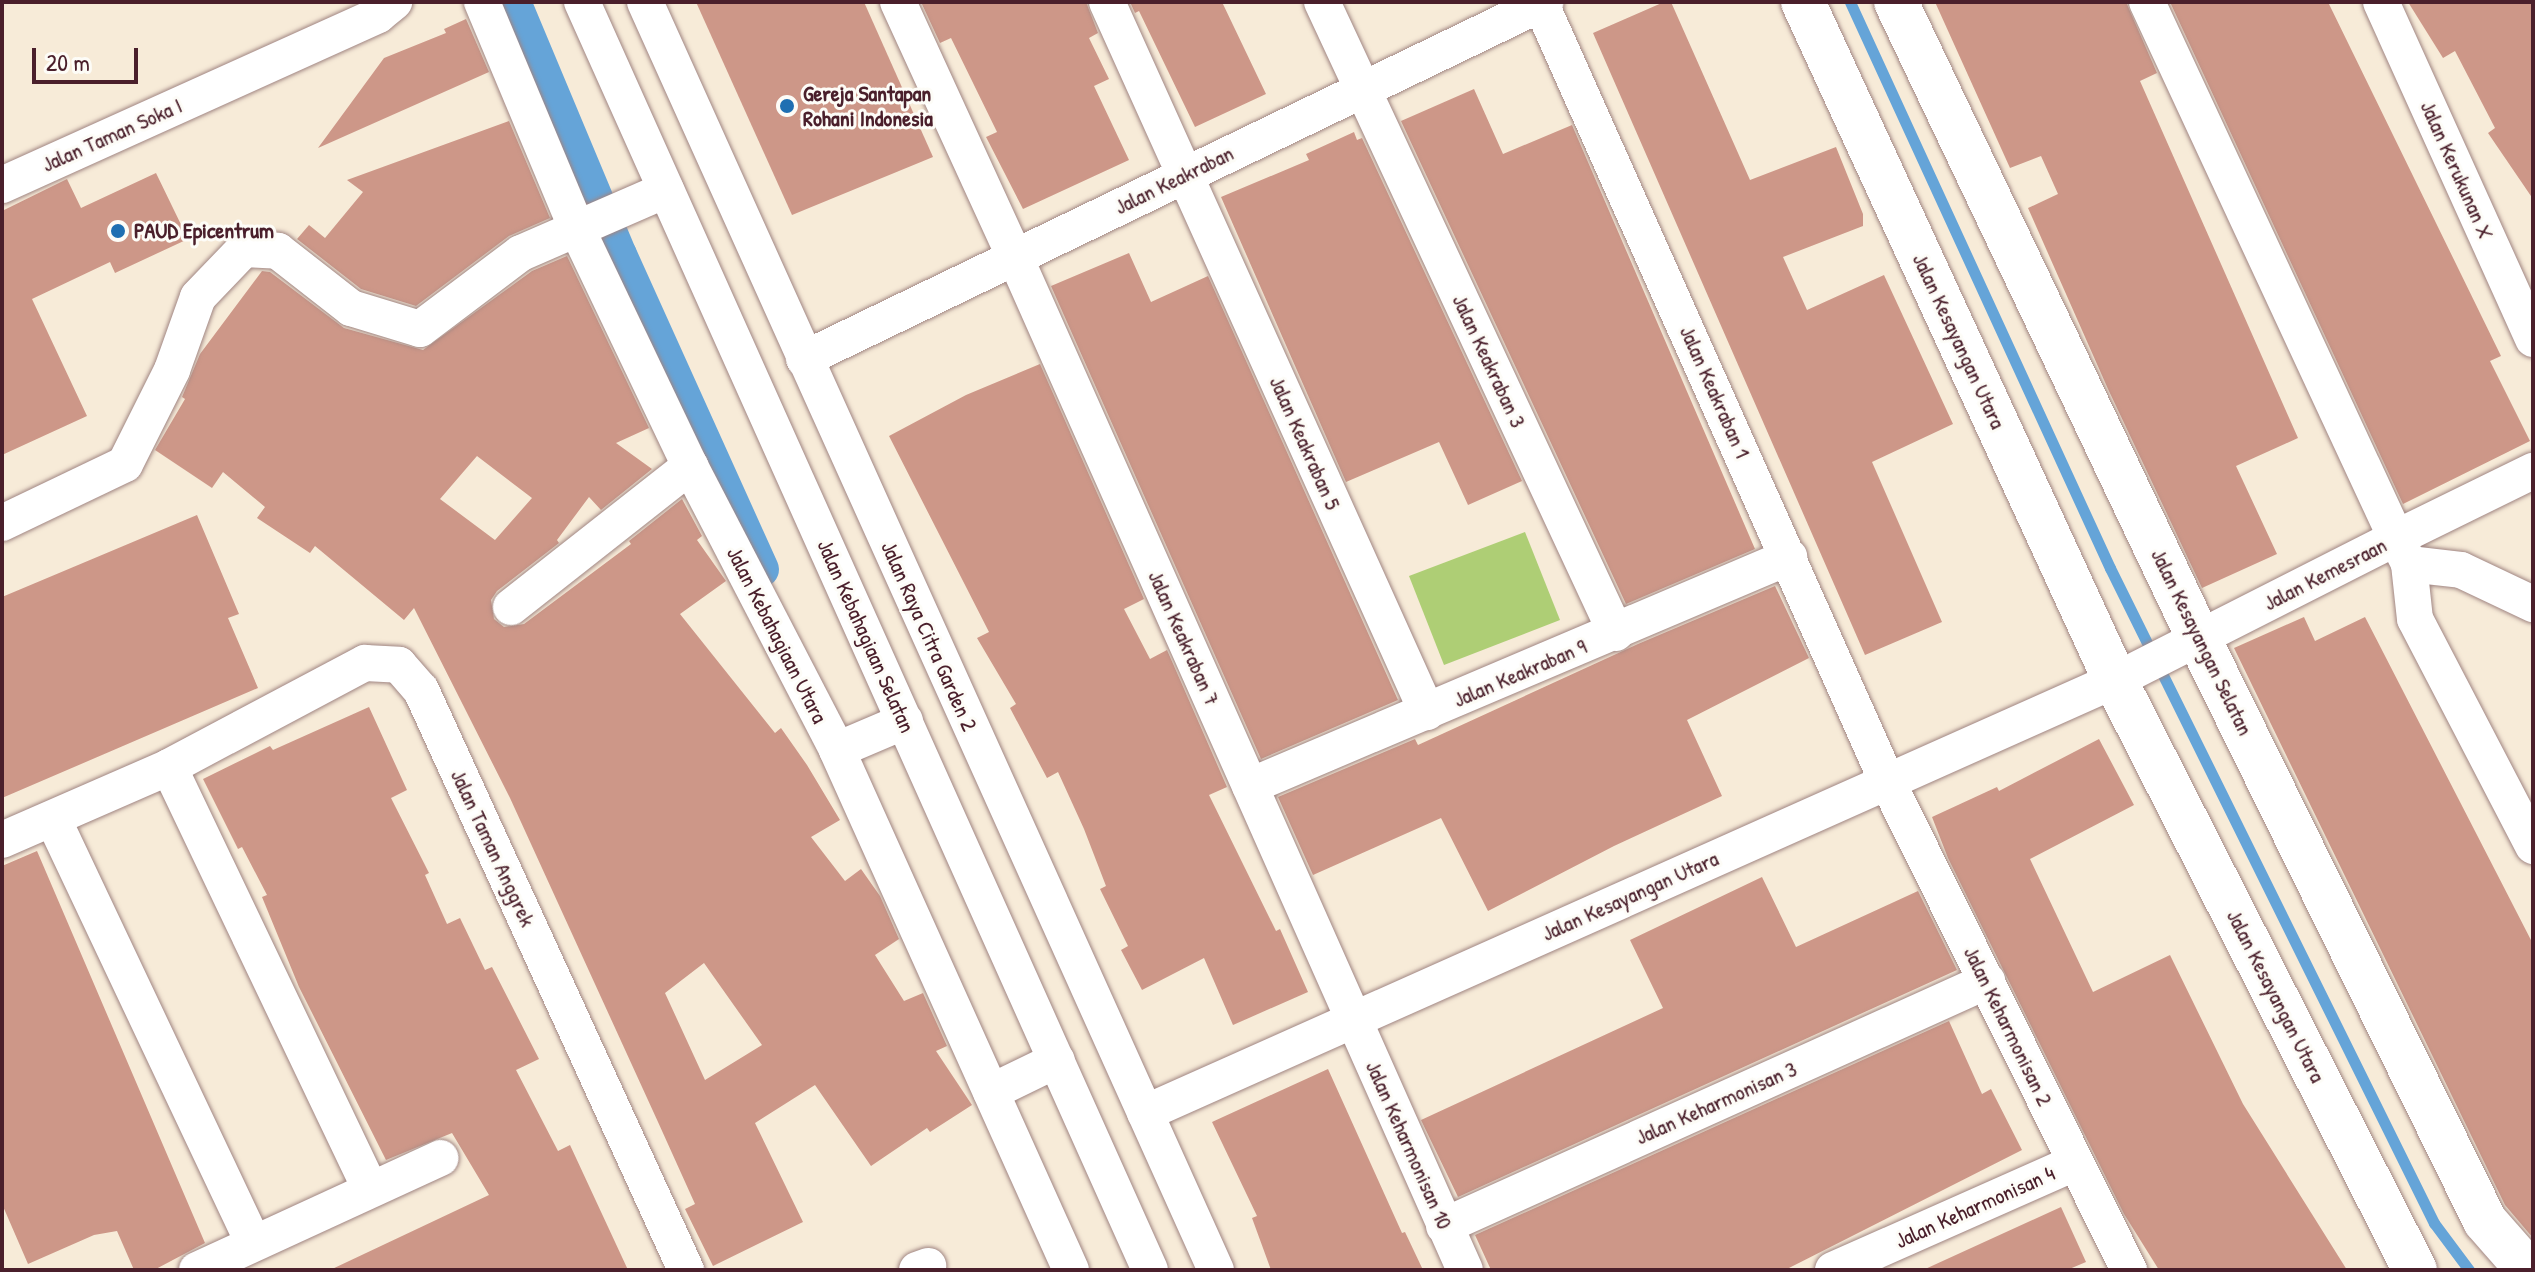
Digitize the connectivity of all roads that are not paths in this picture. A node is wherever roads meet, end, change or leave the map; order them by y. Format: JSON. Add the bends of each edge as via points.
{"nodes":[{"id":1,"x":394,"y":2,"type":"edge"},
{"id":2,"x":482,"y":2,"type":"edge"},
{"id":3,"x":582,"y":2,"type":"edge"},
{"id":4,"x":645,"y":2,"type":"edge"},
{"id":5,"x":898,"y":2,"type":"edge"},
{"id":6,"x":1107,"y":2,"type":"edge"},
{"id":7,"x":1322,"y":2,"type":"edge"},
{"id":8,"x":1803,"y":2,"type":"edge"},
{"id":9,"x":1896,"y":2,"type":"edge"},
{"id":10,"x":2147,"y":2,"type":"edge"},
{"id":11,"x":2381,"y":2,"type":"edge"},
{"id":12,"x":1542,"y":3,"type":"edge"},
{"id":13,"x":1362,"y":90,"type":"junction"},
{"id":14,"x":1183,"y":174,"type":"junction"},
{"id":15,"x":2,"y":185,"type":"edge"},
{"id":16,"x":666,"y":190,"type":"junction"},
{"id":17,"x":577,"y":229,"type":"junction"},
{"id":18,"x":1015,"y":257,"type":"junction"},
{"id":19,"x":2533,"y":339,"type":"edge"},
{"id":20,"x":804,"y":359,"type":"junction"},
{"id":21,"x":690,"y":466,"type":"junction"},
{"id":22,"x":2533,"y":471,"type":"edge"},
{"id":23,"x":2,"y":523,"type":"edge"},
{"id":24,"x":2403,"y":551,"type":"junction"},
{"id":25,"x":1789,"y":557,"type":"junction"},
{"id":26,"x":2533,"y":604,"type":"edge"},
{"id":27,"x":511,"y":607,"type":"dead end"},
{"id":28,"x":1616,"y":633,"type":"junction"},
{"id":29,"x":2198,"y":640,"type":"junction"},
{"id":30,"x":2118,"y":679,"type":"junction"},
{"id":31,"x":1427,"y":712,"type":"junction"},
{"id":32,"x":898,"y":723,"type":"junction"},
{"id":33,"x":839,"y":749,"type":"junction"},
{"id":34,"x":169,"y":767,"type":"junction"},
{"id":35,"x":1887,"y":781,"type":"junction"},
{"id":36,"x":1250,"y":786,"type":"junction"},
{"id":37,"x":53,"y":819,"type":"junction"},
{"id":38,"x":2,"y":840,"type":"edge"},
{"id":39,"x":2533,"y":846,"type":"edge"},
{"id":40,"x":1987,"y":981,"type":"junction"},
{"id":41,"x":1353,"y":1019,"type":"junction"},
{"id":42,"x":1053,"y":1063,"type":"junction"},
{"id":43,"x":994,"y":1090,"type":"junction"},
{"id":44,"x":1145,"y":1113,"type":"junction"},
{"id":45,"x":440,"y":1158,"type":"dead end"},
{"id":46,"x":2074,"y":1163,"type":"junction"},
{"id":47,"x":370,"y":1189,"type":"junction"},
{"id":48,"x":1444,"y":1226,"type":"junction"},
{"id":49,"x":253,"y":1242,"type":"junction"},
{"id":50,"x":197,"y":1270,"type":"edge"},
{"id":51,"x":686,"y":1270,"type":"edge"},
{"id":52,"x":1071,"y":1270,"type":"edge"},
{"id":53,"x":1150,"y":1270,"type":"edge"},
{"id":54,"x":1216,"y":1270,"type":"edge"},
{"id":55,"x":1465,"y":1270,"type":"edge"},
{"id":56,"x":1833,"y":1270,"type":"edge"},
{"id":57,"x":2129,"y":1270,"type":"edge"},
{"id":58,"x":2415,"y":1270,"type":"edge"},
{"id":59,"x":2528,"y":1270,"type":"edge"}],
"edges":[{"from":1,"to":15,"type":"street","name":"Jalan Taman Soka I","via":[[378,15]]},
{"from":2,"to":17,"type":"street","name":"Jalan Kebahagiaan Utara"},
{"from":3,"to":16,"type":"street","name":"Jalan Kebahagiaan Selatan"},
{"from":4,"to":20,"type":"street","name":"Jalan Raya Citra Garden 2"},
{"from":5,"to":18,"type":"street","name":"Jalan Keakraban 7"},
{"from":6,"to":14,"type":"street","name":"Jalan Keakraban 5"},
{"from":7,"to":13,"type":"street","name":"Jalan Keakraban 3"},
{"from":8,"to":30,"type":"street","name":"Jalan Kesayangan Utara"},
{"from":9,"to":29,"type":"street","name":"Jalan Kesayangan Selatan"},
{"from":10,"to":24,"type":"street"},
{"from":11,"to":19,"type":"street","name":"Jalan Kerukunan X"},
{"from":12,"to":13,"type":"street","name":"Jalan Keakraban"},
{"from":12,"to":25,"type":"street","name":"Jalan Keakraban 1"},
{"from":13,"to":14,"type":"street","name":"Jalan Keakraban"},
{"from":13,"to":28,"type":"street","name":"Jalan Keakraban 3"},
{"from":14,"to":18,"type":"street","name":"Jalan Keakraban"},
{"from":14,"to":31,"type":"street","name":"Jalan Keakraban 5"},
{"from":16,"to":17,"type":"street"},
{"from":16,"to":32,"type":"street","name":"Jalan Kebahagiaan Selatan"},
{"from":17,"to":21,"type":"street","name":"Jalan Kebahagiaan Utara"},
{"from":17,"to":23,"type":"street","via":[[521,253],[420,329],[351,308],[278,251],[244,249],[198,297],[172,370],[125,464]]},
{"from":18,"to":20,"type":"street","name":"Jalan Keakraban"},
{"from":18,"to":36,"type":"street","name":"Jalan Keakraban 7"},
{"from":20,"to":44,"type":"street","name":"Jalan Raya Citra Garden 2"},
{"from":21,"to":27,"type":"street"},
{"from":21,"to":33,"type":"street","name":"Jalan Kebahagiaan Utara"},
{"from":22,"to":24,"type":"street"},
{"from":24,"to":26,"type":"street","name":"Jalan Kemesraan","via":[[2461,570]]},
{"from":24,"to":29,"type":"street","name":"Jalan Kemesraan"},
{"from":24,"to":39,"type":"street","via":[[2415,619]]},
{"from":25,"to":28,"type":"street","name":"Jalan Keakraban 9"},
{"from":25,"to":35,"type":"street","name":"Jalan Keakraban 1"},
{"from":28,"to":31,"type":"street","name":"Jalan Keakraban 9"},
{"from":29,"to":30,"type":"street","name":"Jalan Kesayangan Utara"},
{"from":29,"to":59,"type":"street","name":"Jalan Kesayangan Selatan","via":[[2485,1221]]},
{"from":30,"to":35,"type":"street","name":"Jalan Kesayangan Utara"},
{"from":30,"to":58,"type":"street","name":"Jalan Kesayangan Utara"},
{"from":31,"to":36,"type":"street","name":"Jalan Keakraban 9"},
{"from":32,"to":33,"type":"street"},
{"from":32,"to":42,"type":"street","name":"Jalan Kebahagiaan Selatan"},
{"from":33,"to":43,"type":"street","name":"Jalan Kebahagiaan Utara"},
{"from":34,"to":37,"type":"street","name":"Jalan Taman Anggrek"},
{"from":34,"to":47,"type":"street"},
{"from":34,"to":51,"type":"street","name":"Jalan Taman Anggrek","via":[[365,663],[399,665],[421,690]]},
{"from":35,"to":40,"type":"street","name":"Jalan Keharmonisan 2"},
{"from":35,"to":41,"type":"street","name":"Jalan Kesayangan Utara"},
{"from":36,"to":41,"type":"street","name":"Jalan Keakraban 7"},
{"from":37,"to":38,"type":"street","name":"Jalan Taman Anggrek"},
{"from":37,"to":49,"type":"street"},
{"from":40,"to":46,"type":"street","name":"Jalan Keharmonisan 2"},
{"from":40,"to":48,"type":"street","name":"Jalan Keharmonisan 3"},
{"from":41,"to":44,"type":"street","name":"Jalan Kesayangan Utara"},
{"from":41,"to":48,"type":"street","name":"Jalan Keharmonisan 10"},
{"from":42,"to":43,"type":"street"},
{"from":42,"to":53,"type":"street","name":"Jalan Kebahagiaan Selatan"},
{"from":43,"to":52,"type":"street","name":"Jalan Kebahagiaan Utara"},
{"from":44,"to":54,"type":"street","name":"Jalan Raya Citra Garden 2"},
{"from":45,"to":47,"type":"street"},
{"from":46,"to":56,"type":"street","name":"Jalan Keharmonisan 4"},
{"from":46,"to":57,"type":"street","name":"Jalan Keharmonisan 2"},
{"from":47,"to":49,"type":"street"},
{"from":48,"to":55,"type":"street","name":"Jalan Keharmonisan 10"},
{"from":49,"to":50,"type":"street"}]}
